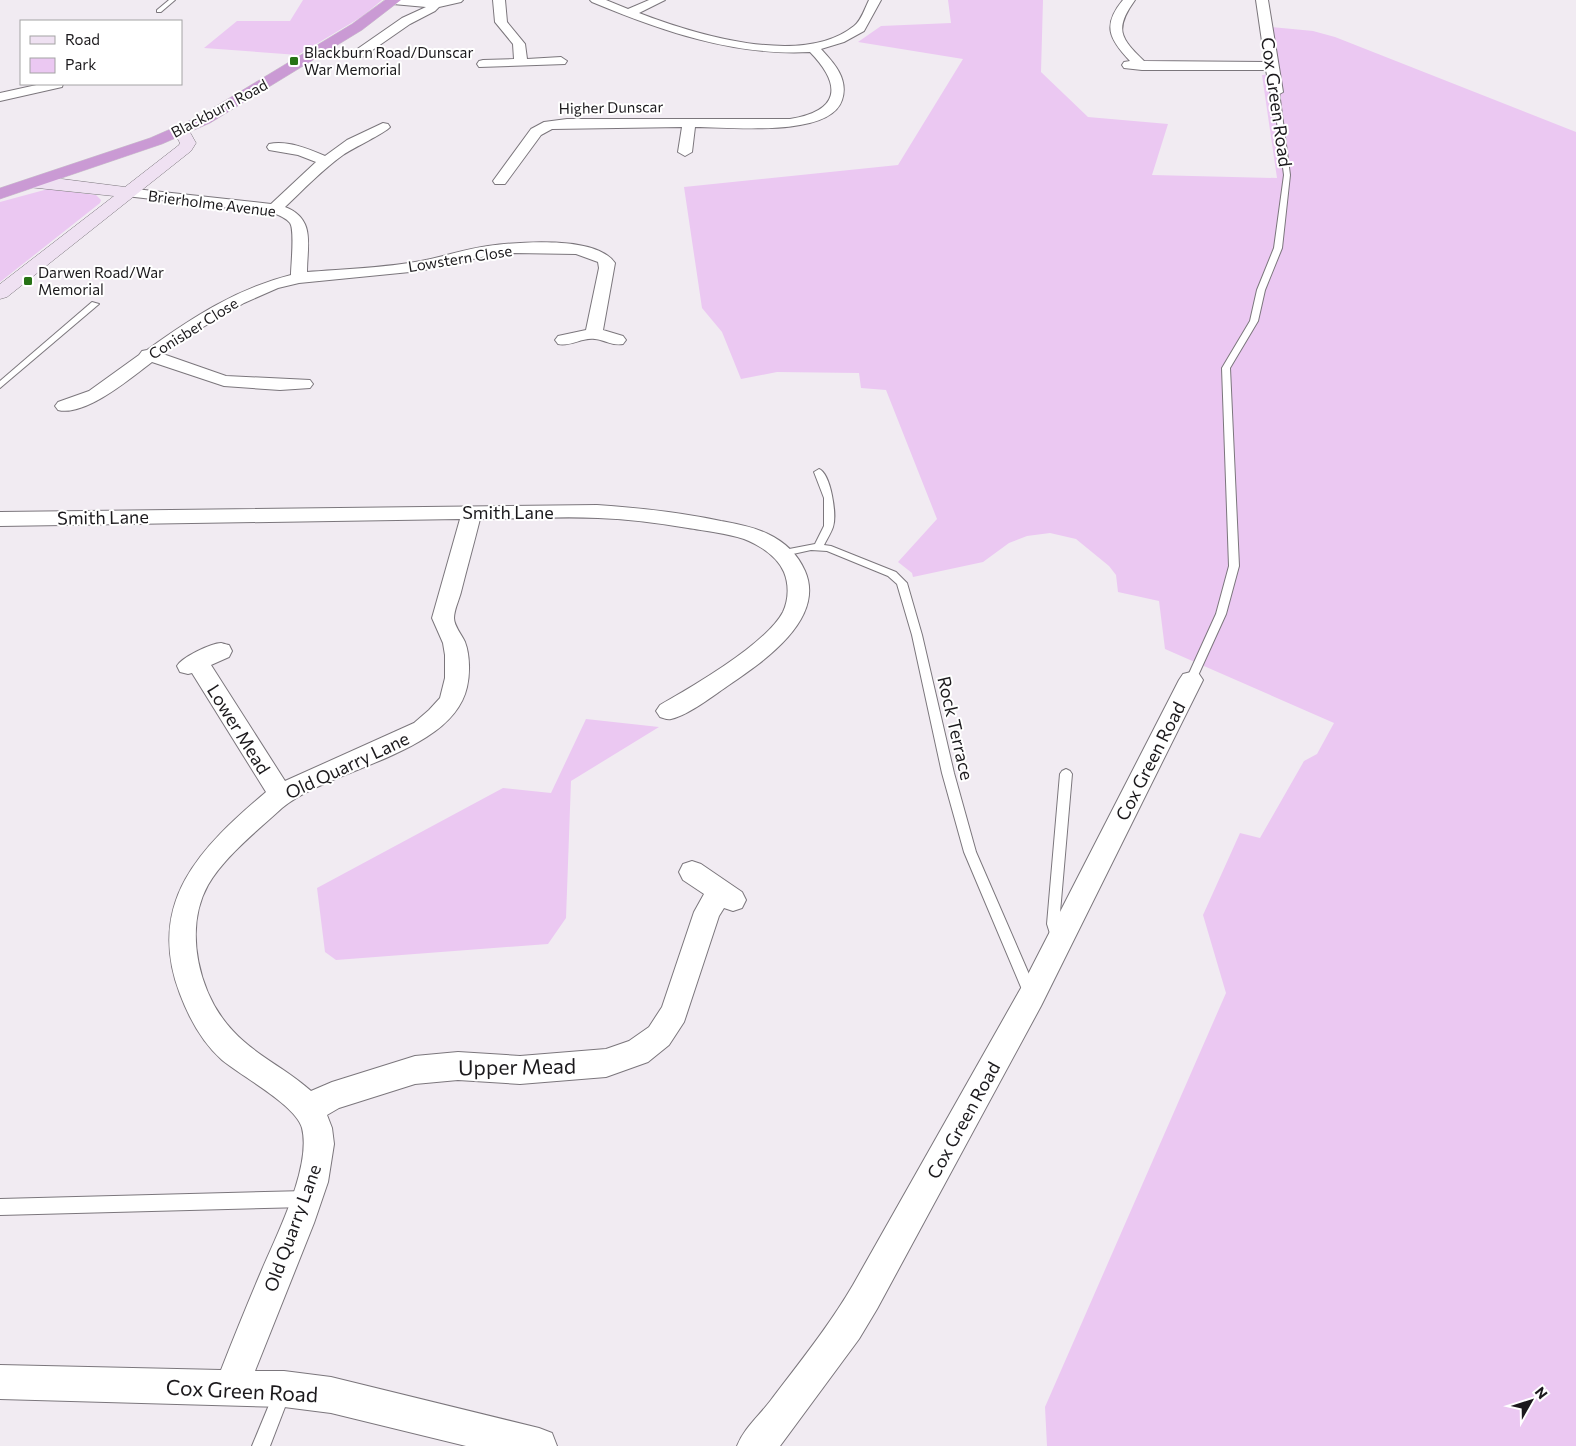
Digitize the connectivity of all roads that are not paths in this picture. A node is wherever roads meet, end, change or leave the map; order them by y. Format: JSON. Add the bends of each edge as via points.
{"nodes":[{"id":1,"x":172,"y":0,"type":"edge"},
{"id":2,"x":394,"y":0,"type":"edge"},
{"id":3,"x":457,"y":0,"type":"edge"},
{"id":4,"x":499,"y":0,"type":"edge"},
{"id":5,"x":596,"y":0,"type":"edge"},
{"id":6,"x":660,"y":0,"type":"edge"},
{"id":7,"x":875,"y":0,"type":"edge"},
{"id":8,"x":1129,"y":0,"type":"edge"},
{"id":9,"x":1262,"y":0,"type":"edge"},
{"id":10,"x":435,"y":4,"type":"junction"},
{"id":11,"x":159,"y":11,"type":"dead end"},
{"id":12,"x":628,"y":13,"type":"junction"},
{"id":13,"x":813,"y":48,"type":"junction"},
{"id":14,"x":357,"y":55,"type":"dead end"},
{"id":15,"x":561,"y":60,"type":"dead end"},
{"id":16,"x":521,"y":62,"type":"junction"},
{"id":17,"x":483,"y":64,"type":"dead end"},
{"id":18,"x":1128,"y":65,"type":"dead end"},
{"id":19,"x":1142,"y":66,"type":"junction"},
{"id":20,"x":1271,"y":66,"type":"junction"},
{"id":21,"x":53,"y":85,"type":"edge"},
{"id":22,"x":1276,"y":92,"type":"joint"},
{"id":23,"x":0,"y":97,"type":"edge"},
{"id":24,"x":689,"y":123,"type":"junction"},
{"id":25,"x":383,"y":126,"type":"dead end"},
{"id":26,"x":182,"y":130,"type":"junction"},
{"id":27,"x":156,"y":141,"type":"junction"},
{"id":28,"x":276,"y":146,"type":"dead end"},
{"id":29,"x":685,"y":152,"type":"dead end"},
{"id":30,"x":172,"y":156,"type":"junction"},
{"id":31,"x":325,"y":161,"type":"junction"},
{"id":32,"x":500,"y":181,"type":"dead end"},
{"id":33,"x":34,"y":183,"type":"junction"},
{"id":34,"x":126,"y":192,"type":"junction"},
{"id":35,"x":0,"y":194,"type":"edge"},
{"id":36,"x":275,"y":209,"type":"junction"},
{"id":37,"x":299,"y":278,"type":"junction"},
{"id":38,"x":0,"y":293,"type":"edge"},
{"id":39,"x":94,"y":304,"type":"dead end"},
{"id":40,"x":594,"y":333,"type":"junction"},
{"id":41,"x":564,"y":340,"type":"dead end"},
{"id":42,"x":617,"y":340,"type":"dead end"},
{"id":43,"x":148,"y":355,"type":"junction"},
{"id":44,"x":304,"y":384,"type":"dead end"},
{"id":45,"x":0,"y":385,"type":"edge"},
{"id":46,"x":64,"y":406,"type":"dead end"},
{"id":47,"x":819,"y":472,"type":"dead end"},
{"id":48,"x":472,"y":512,"type":"junction"},
{"id":49,"x":0,"y":519,"type":"edge"},
{"id":50,"x":818,"y":547,"type":"junction"},
{"id":51,"x":784,"y":553,"type":"junction"},
{"id":52,"x":221,"y":651,"type":"dead end"},
{"id":53,"x":1191,"y":680,"type":"joint"},
{"id":54,"x":666,"y":708,"type":"dead end"},
{"id":55,"x":1066,"y":774,"type":"dead end"},
{"id":56,"x":281,"y":795,"type":"junction"},
{"id":57,"x":692,"y":872,"type":"dead end"},
{"id":58,"x":1059,"y":943,"type":"junction"},
{"id":59,"x":1031,"y":997,"type":"junction"},
{"id":60,"x":307,"y":1109,"type":"junction"},
{"id":61,"x":306,"y":1199,"type":"junction"},
{"id":62,"x":0,"y":1207,"type":"edge"},
{"id":63,"x":0,"y":1382,"type":"edge"},
{"id":64,"x":231,"y":1387,"type":"junction"},
{"id":65,"x":284,"y":1389,"type":"junction"},
{"id":66,"x":261,"y":1446,"type":"edge"},
{"id":67,"x":539,"y":1446,"type":"edge"},
{"id":68,"x":755,"y":1446,"type":"edge"}],
"edges":[{"from":1,"to":11,"type":"lane"},
{"from":2,"to":10,"type":"street"},
{"from":2,"to":26,"type":"highway","name":"Blackburn Road","via":[[357,28],[232,105]]},
{"from":3,"to":10,"type":"street"},
{"from":4,"to":16,"type":"street","via":[[501,22],[519,44]]},
{"from":5,"to":12,"type":"street"},
{"from":6,"to":12,"type":"street"},
{"from":7,"to":13,"type":"street","via":[[860,28]]},
{"from":8,"to":19,"type":"street","via":[[1114,25],[1122,45]]},
{"from":9,"to":20,"type":"street","name":"Cox Green Road"},
{"from":10,"to":14,"type":"street"},
{"from":12,"to":13,"type":"street","via":[[676,31],[745,46]]},
{"from":13,"to":24,"type":"street","name":"Higher Dunscar","via":[[841,82],[834,106],[827,113],[790,123]]},
{"from":15,"to":16,"type":"street"},
{"from":16,"to":17,"type":"street"},
{"from":18,"to":19,"type":"street"},
{"from":19,"to":20,"type":"street"},
{"from":20,"to":22,"type":"street","name":"Cox Green Road"},
{"from":21,"to":23,"type":"street"},
{"from":22,"to":53,"type":"lane","name":"Cox Green Road","via":[[1287,174],[1278,248],[1261,290],[1254,321],[1226,368],[1234,566],[1221,614]]},
{"from":24,"to":29,"type":"street"},
{"from":24,"to":32,"type":"street","name":"Higher Dunscar","via":[[549,125],[536,132]]},
{"from":25,"to":31,"type":"street","via":[[353,141]]},
{"from":26,"to":27,"type":"highway","name":"Blackburn Road"},
{"from":26,"to":30,"type":"main road","via":[[188,143]]},
{"from":27,"to":30,"type":"main road","via":[[169,149]]},
{"from":27,"to":33,"type":"highway","name":"Blackburn Road"},
{"from":28,"to":31,"type":"street","via":[[302,151]]},
{"from":30,"to":34,"type":"main road"},
{"from":31,"to":36,"type":"street"},
{"from":33,"to":34,"type":"main road"},
{"from":33,"to":35,"type":"highway","name":"Blackburn Road"},
{"from":34,"to":36,"type":"street","name":"Brierholme Avenue"},
{"from":34,"to":38,"type":"main road"},
{"from":36,"to":37,"type":"street","name":"Brierholme Avenue","via":[[289,214],[300,227]]},
{"from":37,"to":40,"type":"street","name":"Lowstern Close","via":[[420,266],[500,249],[577,249],[597,255],[607,263]]},
{"from":37,"to":43,"type":"street","name":"Conisber Close","via":[[238,299]]},
{"from":39,"to":45,"type":"lane"},
{"from":40,"to":41,"type":"street"},
{"from":40,"to":42,"type":"street"},
{"from":43,"to":44,"type":"street","via":[[224,381],[278,391]]},
{"from":43,"to":46,"type":"street","name":"Conisber Close","via":[[101,397]]},
{"from":47,"to":50,"type":"lane","via":[[829,498],[830,526]]},
{"from":48,"to":49,"type":"street","name":"Smith Lane"},
{"from":48,"to":51,"type":"street","name":"Smith Lane","via":[[597,511],[679,520],[742,532],[764,540]]},
{"from":48,"to":56,"type":"street","name":"Old Quarry Lane","via":[[443,618],[457,660],[457,684],[452,699],[439,716],[422,729]]},
{"from":50,"to":51,"type":"lane","name":"Rock Terrace"},
{"from":50,"to":59,"type":"lane","name":"Rock Terrace","via":[[892,574],[902,583],[968,843]]},
{"from":51,"to":54,"type":"street","name":"Smith Lane","via":[[798,578],[799,594],[787,624],[719,680]]},
{"from":52,"to":56,"type":"street","name":"Lower Mead","via":[[193,664]]},
{"from":53,"to":58,"type":"street","name":"Cox Green Road"},
{"from":55,"to":58,"type":"lane","via":[[1053,924]]},
{"from":56,"to":60,"type":"street","name":"Old Quarry Lane","via":[[219,852],[197,881],[184,916],[182,949],[192,989],[220,1039]]},
{"from":57,"to":60,"type":"street","name":"Upper Mead","via":[[727,896],[707,912],[674,1013],[658,1036],[638,1052],[606,1063],[529,1069],[458,1066],[415,1070],[332,1096]]},
{"from":58,"to":59,"type":"street","name":"Cox Green Road"},
{"from":59,"to":68,"type":"street","name":"Cox Green Road","via":[[847,1327],[773,1427]]},
{"from":60,"to":61,"type":"street","name":"Old Quarry Lane","via":[[317,1128],[319,1151]]},
{"from":61,"to":62,"type":"lane"},
{"from":61,"to":64,"type":"street","name":"Old Quarry Lane"},
{"from":63,"to":64,"type":"street","name":"Cox Green Road"},
{"from":64,"to":65,"type":"street","name":"Cox Green Road"},
{"from":65,"to":66,"type":"lane"},
{"from":65,"to":67,"type":"street","name":"Cox Green Road","via":[[331,1395]]}]}
